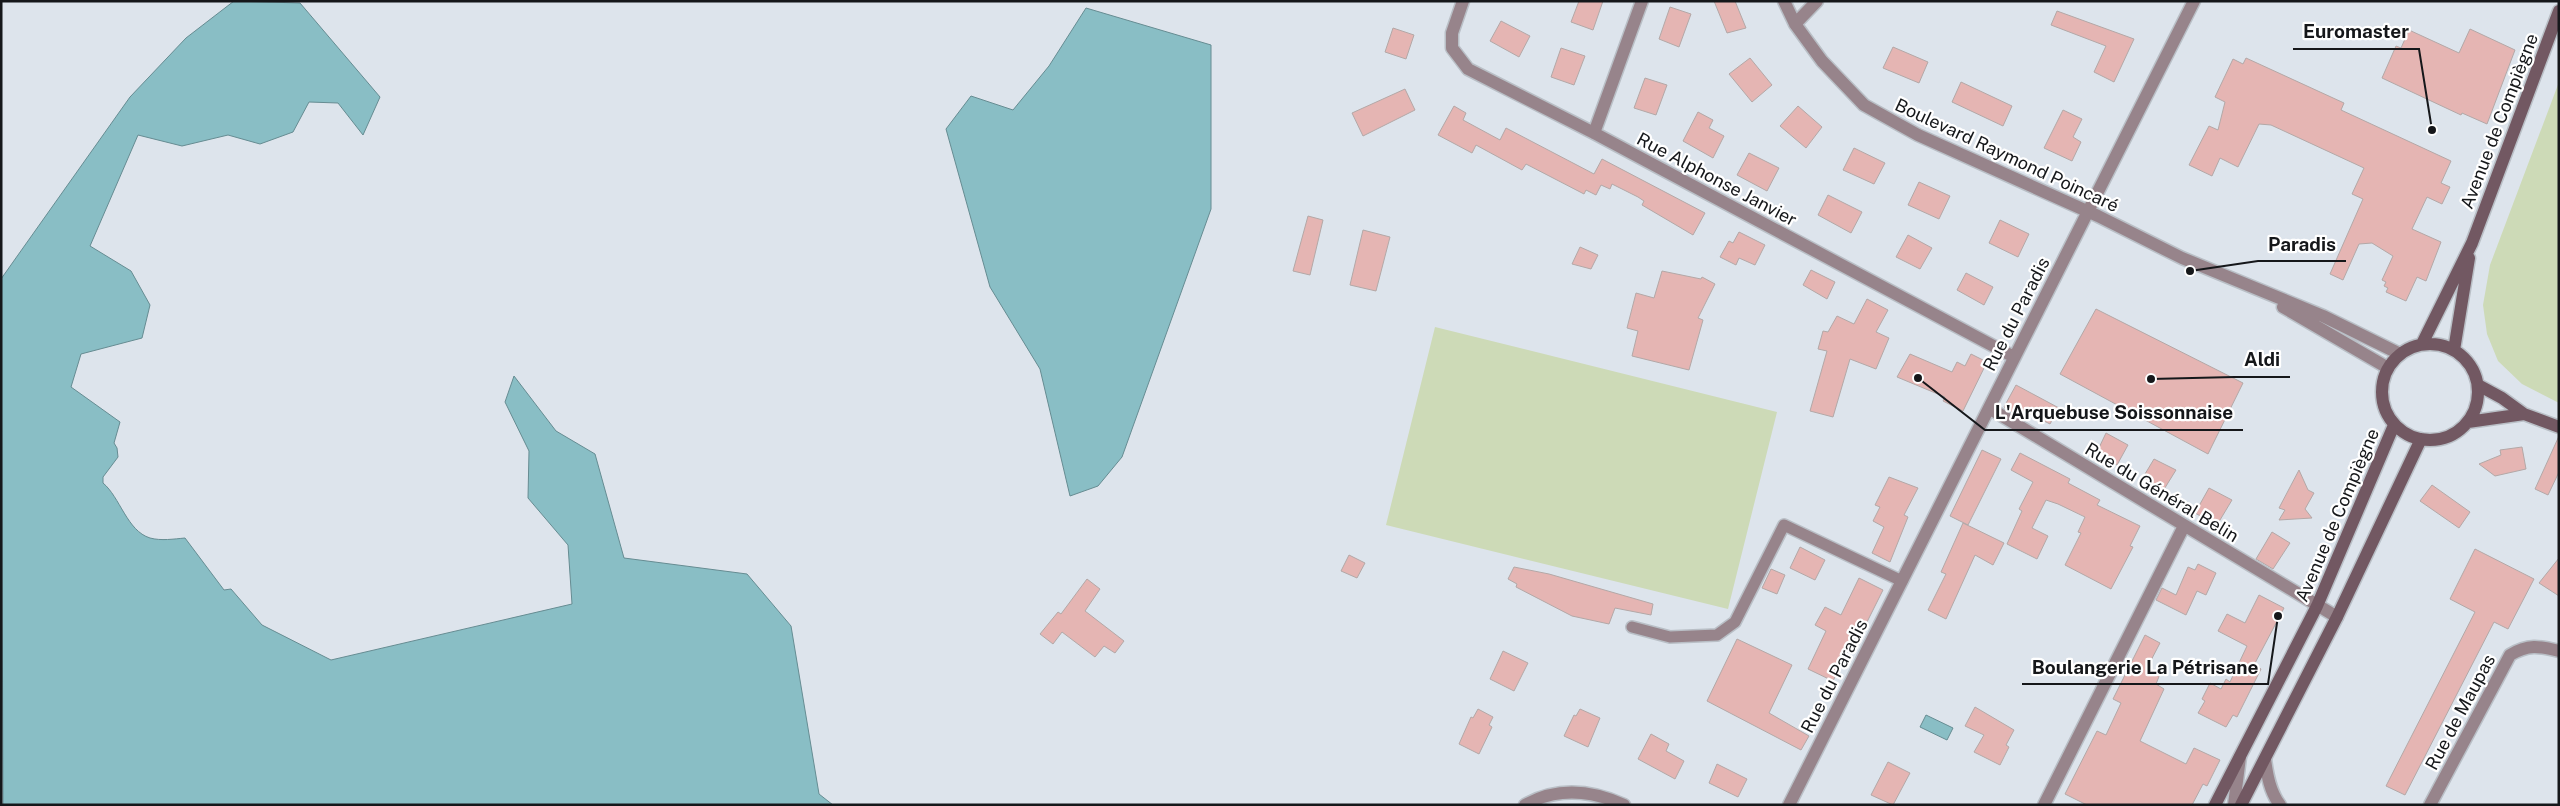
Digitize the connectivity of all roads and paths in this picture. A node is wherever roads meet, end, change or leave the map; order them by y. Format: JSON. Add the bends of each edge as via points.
{"nodes":[{"id":1,"x":1463,"y":1,"type":"edge"},
{"id":2,"x":1642,"y":1,"type":"edge"},
{"id":3,"x":1784,"y":1,"type":"edge"},
{"id":4,"x":1817,"y":1,"type":"edge"},
{"id":5,"x":2194,"y":1,"type":"edge"},
{"id":6,"x":2559,"y":11,"type":"edge"},
{"id":7,"x":1795,"y":24,"type":"junction"},
{"id":8,"x":1594,"y":133,"type":"junction"},
{"id":9,"x":2087,"y":212,"type":"junction"},
{"id":10,"x":2472,"y":243,"type":"junction"},
{"id":11,"x":2256,"y":289,"type":"junction"},
{"id":12,"x":2422,"y":344,"type":"junction"},
{"id":13,"x":2454,"y":350,"type":"junction"},
{"id":14,"x":2400,"y":354,"type":"junction"},
{"id":15,"x":2014,"y":357,"type":"junction"},
{"id":16,"x":2388,"y":368,"type":"junction"},
{"id":17,"x":2478,"y":385,"type":"junction"},
{"id":18,"x":1989,"y":408,"type":"junction"},
{"id":19,"x":2524,"y":414,"type":"junction"},
{"id":20,"x":2468,"y":422,"type":"junction"},
{"id":21,"x":2394,"y":425,"type":"junction"},
{"id":22,"x":2559,"y":427,"type":"edge"},
{"id":23,"x":2421,"y":439,"type":"junction"},
{"id":24,"x":2184,"y":526,"type":"junction"},
{"id":25,"x":1902,"y":581,"type":"junction"},
{"id":26,"x":2317,"y":606,"type":"junction"},
{"id":27,"x":2336,"y":617,"type":"junction"},
{"id":28,"x":1632,"y":627,"type":"dead end"},
{"id":29,"x":2559,"y":651,"type":"edge"},
{"id":30,"x":2240,"y":756,"type":"junction"},
{"id":31,"x":2265,"y":759,"type":"junction"},
{"id":32,"x":1525,"y":805,"type":"edge"},
{"id":33,"x":1624,"y":805,"type":"edge"},
{"id":34,"x":1789,"y":805,"type":"edge"},
{"id":35,"x":2044,"y":805,"type":"edge"},
{"id":36,"x":2215,"y":805,"type":"edge"},
{"id":37,"x":2234,"y":805,"type":"edge"},
{"id":38,"x":2241,"y":805,"type":"edge"},
{"id":39,"x":2280,"y":805,"type":"edge"},
{"id":40,"x":2430,"y":805,"type":"edge"}],
"edges":[{"from":1,"to":8,"type":"street","name":"Rue Alphonse Janvier","via":[[1452,33],[1452,48],[1460,61],[1468,69]]},
{"from":2,"to":8,"type":"street"},
{"from":3,"to":7,"type":"street","name":"Boulevard Raymond Poincaré"},
{"from":4,"to":7,"type":"street"},
{"from":5,"to":9,"type":"street","name":"Rue du Paradis"},
{"from":6,"to":10,"type":"main road","name":"Avenue de Compiègne"},
{"from":7,"to":9,"type":"street","name":"Boulevard Raymond Poincaré","via":[[1822,61],[1864,105],[1918,135]]},
{"from":8,"to":15,"type":"street","name":"Rue Alphonse Janvier"},
{"from":9,"to":11,"type":"street","name":"Boulevard Raymond Poincaré"},
{"from":9,"to":15,"type":"street","name":"Rue du Paradis"},
{"from":10,"to":12,"type":"main road","name":"Avenue de Compiègne"},
{"from":10,"to":13,"type":"main road","name":"Avenue de Compiègne"},
{"from":11,"to":14,"type":"street","name":"Boulevard Raymond Poincaré","via":[[2323,316]]},
{"from":11,"to":16,"type":"street","name":"Boulevard Raymond Poincaré"},
{"from":12,"to":13,"type":"main road","via":[[2438,344]]},
{"from":12,"to":14,"type":"main road"},
{"from":13,"to":17,"type":"main road","via":[[2465,359]]},
{"from":14,"to":16,"type":"main road"},
{"from":15,"to":18,"type":"street","name":"Rue du Paradis"},
{"from":16,"to":21,"type":"main road","via":[[2382,383],[2382,398]]},
{"from":17,"to":19,"type":"main road"},
{"from":17,"to":20,"type":"main road","via":[[2476,404]]},
{"from":18,"to":24,"type":"street","name":"Rue du Général Belin"},
{"from":18,"to":25,"type":"street","name":"Rue du Paradis"},
{"from":19,"to":20,"type":"main road"},
{"from":19,"to":22,"type":"main road"},
{"from":20,"to":23,"type":"main road","via":[[2454,433],[2438,439]]},
{"from":21,"to":23,"type":"main road"},
{"from":21,"to":26,"type":"main road","name":"Avenue de Compiègne"},
{"from":23,"to":27,"type":"main road"},
{"from":24,"to":26,"type":"street","name":"Rue du Général Belin"},
{"from":24,"to":35,"type":"street"},
{"from":25,"to":28,"type":"lane","via":[[1784,525],[1735,622],[1717,635],[1670,636]]},
{"from":25,"to":34,"type":"street","name":"Rue du Paradis"},
{"from":26,"to":27,"type":"street","name":"Rue du Général Belin"},
{"from":26,"to":30,"type":"main road","name":"Avenue de Compiègne"},
{"from":27,"to":31,"type":"main road"},
{"from":29,"to":40,"type":"street","name":"Rue de Maupas","via":[[2540,646],[2524,647],[2510,655]]},
{"from":30,"to":36,"type":"main road","name":"Avenue de Compiègne"},
{"from":30,"to":37,"type":"street"},
{"from":31,"to":38,"type":"main road"},
{"from":31,"to":39,"type":"street","via":[[2275,798]]},
{"from":32,"to":33,"type":"street","via":[[1539,797],[1571,791],[1603,795]]}]}
